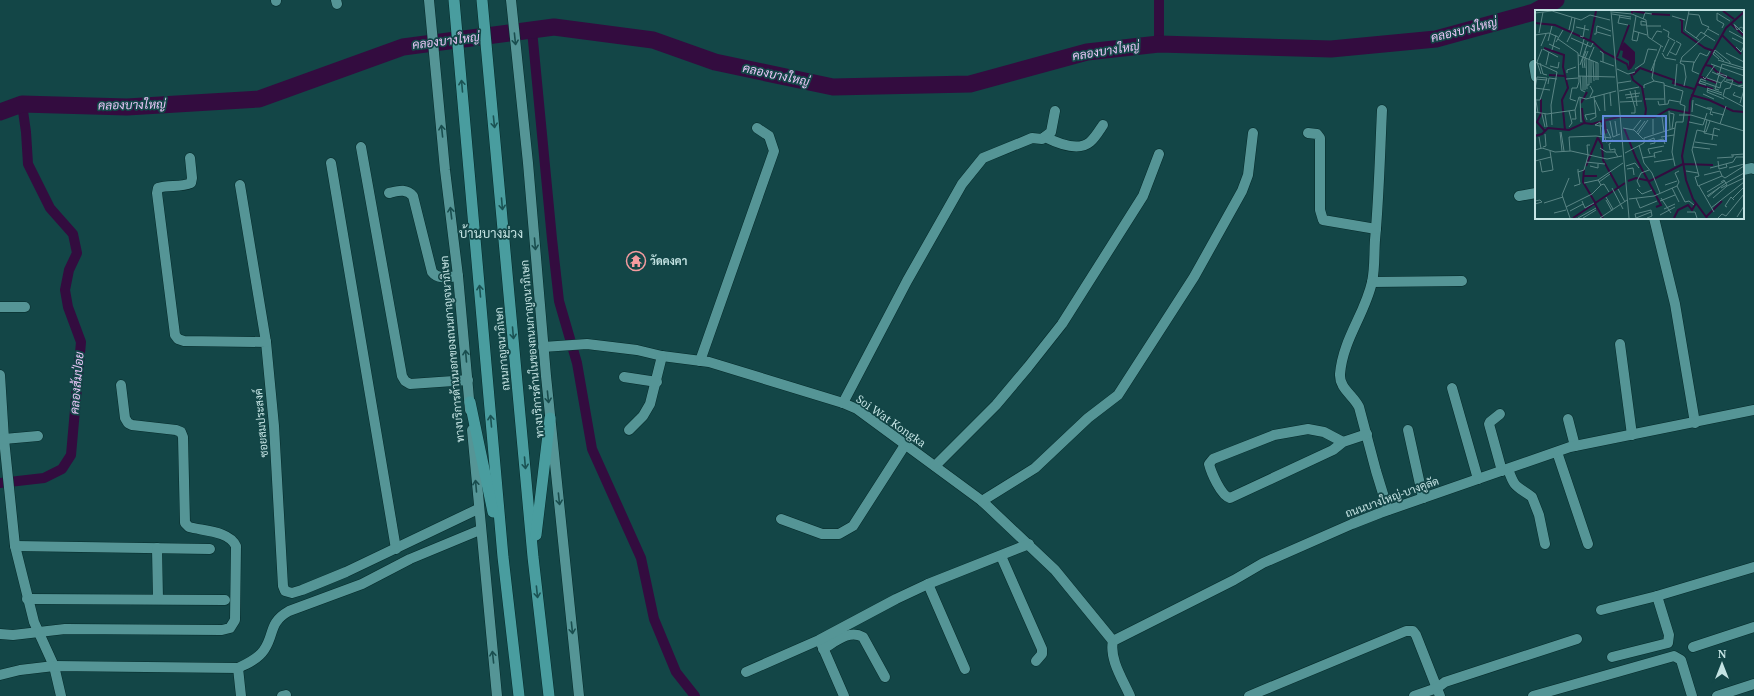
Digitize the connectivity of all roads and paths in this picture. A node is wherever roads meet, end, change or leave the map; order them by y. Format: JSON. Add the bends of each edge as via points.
{"nodes":[{"id":1,"x":429,"y":0,"type":"edge"},
{"id":2,"x":454,"y":0,"type":"edge"},
{"id":3,"x":482,"y":0,"type":"edge"},
{"id":4,"x":511,"y":0,"type":"edge"},
{"id":5,"x":1534,"y":65,"type":"dead end"},
{"id":6,"x":1535,"y":71,"type":"edge"},
{"id":7,"x":1382,"y":110,"type":"dead end"},
{"id":8,"x":1055,"y":111,"type":"dead end"},
{"id":9,"x":1103,"y":125,"type":"dead end"},
{"id":10,"x":757,"y":128,"type":"dead end"},
{"id":11,"x":1253,"y":133,"type":"dead end"},
{"id":12,"x":1308,"y":133,"type":"dead end"},
{"id":13,"x":1045,"y":136,"type":"junction"},
{"id":14,"x":361,"y":147,"type":"dead end"},
{"id":15,"x":1159,"y":154,"type":"dead end"},
{"id":16,"x":190,"y":158,"type":"dead end"},
{"id":17,"x":331,"y":163,"type":"dead end"},
{"id":18,"x":1754,"y":169,"type":"edge"},
{"id":19,"x":1744,"y":170,"type":"edge"},
{"id":20,"x":240,"y":185,"type":"dead end"},
{"id":21,"x":388,"y":193,"type":"dead end"},
{"id":22,"x":1535,"y":194,"type":"edge"},
{"id":23,"x":1519,"y":196,"type":"dead end"},
{"id":24,"x":1654,"y":219,"type":"edge"},
{"id":25,"x":1376,"y":229,"type":"junction"},
{"id":26,"x":458,"y":276,"type":"junction"},
{"id":27,"x":1462,"y":281,"type":"dead end"},
{"id":28,"x":1372,"y":282,"type":"junction"},
{"id":29,"x":0,"y":307,"type":"edge"},
{"id":30,"x":25,"y":307,"type":"dead end"},
{"id":31,"x":266,"y":342,"type":"junction"},
{"id":32,"x":1620,"y":344,"type":"dead end"},
{"id":33,"x":544,"y":346,"type":"junction"},
{"id":34,"x":662,"y":356,"type":"junction"},
{"id":35,"x":700,"y":361,"type":"junction"},
{"id":36,"x":0,"y":375,"type":"edge"},
{"id":37,"x":624,"y":377,"type":"dead end"},
{"id":38,"x":468,"y":380,"type":"junction"},
{"id":39,"x":656,"y":382,"type":"junction"},
{"id":40,"x":121,"y":384,"type":"dead end"},
{"id":41,"x":1452,"y":388,"type":"dead end"},
{"id":42,"x":470,"y":402,"type":"junction"},
{"id":43,"x":843,"y":403,"type":"junction"},
{"id":44,"x":1754,"y":410,"type":"edge"},
{"id":45,"x":1500,"y":414,"type":"dead end"},
{"id":46,"x":550,"y":418,"type":"junction"},
{"id":47,"x":1568,"y":418,"type":"dead end"},
{"id":48,"x":1695,"y":423,"type":"junction"},
{"id":49,"x":629,"y":430,"type":"dead end"},
{"id":50,"x":1408,"y":430,"type":"dead end"},
{"id":51,"x":1367,"y":434,"type":"junction"},
{"id":52,"x":1632,"y":435,"type":"junction"},
{"id":53,"x":38,"y":436,"type":"dead end"},
{"id":54,"x":4,"y":439,"type":"junction"},
{"id":55,"x":1343,"y":442,"type":"junction"},
{"id":56,"x":905,"y":445,"type":"junction"},
{"id":57,"x":1575,"y":446,"type":"junction"},
{"id":58,"x":1557,"y":452,"type":"junction"},
{"id":59,"x":935,"y":466,"type":"junction"},
{"id":60,"x":1505,"y":470,"type":"junction"},
{"id":61,"x":1478,"y":479,"type":"junction"},
{"id":62,"x":1423,"y":498,"type":"junction"},
{"id":63,"x":982,"y":501,"type":"junction"},
{"id":64,"x":478,"y":509,"type":"junction"},
{"id":65,"x":1388,"y":510,"type":"junction"},
{"id":66,"x":781,"y":519,"type":"dead end"},
{"id":67,"x":480,"y":530,"type":"junction"},
{"id":68,"x":1029,"y":544,"type":"junction"},
{"id":69,"x":1545,"y":544,"type":"dead end"},
{"id":70,"x":1588,"y":544,"type":"dead end"},
{"id":71,"x":15,"y":546,"type":"junction"},
{"id":72,"x":157,"y":548,"type":"junction"},
{"id":73,"x":210,"y":549,"type":"dead end"},
{"id":74,"x":396,"y":549,"type":"junction"},
{"id":75,"x":1001,"y":556,"type":"junction"},
{"id":76,"x":502,"y":557,"type":"junction"},
{"id":77,"x":533,"y":557,"type":"junction"},
{"id":78,"x":1754,"y":566,"type":"edge"},
{"id":79,"x":928,"y":584,"type":"junction"},
{"id":80,"x":1657,"y":596,"type":"junction"},
{"id":81,"x":27,"y":598,"type":"junction"},
{"id":82,"x":158,"y":600,"type":"junction"},
{"id":83,"x":225,"y":600,"type":"dead end"},
{"id":84,"x":1601,"y":610,"type":"dead end"},
{"id":85,"x":1754,"y":627,"type":"edge"},
{"id":86,"x":38,"y":632,"type":"junction"},
{"id":87,"x":0,"y":634,"type":"edge"},
{"id":88,"x":1577,"y":639,"type":"dead end"},
{"id":89,"x":1113,"y":641,"type":"junction"},
{"id":90,"x":821,"y":644,"type":"junction"},
{"id":91,"x":1693,"y":647,"type":"dead end"},
{"id":92,"x":1612,"y":657,"type":"dead end"},
{"id":93,"x":1036,"y":661,"type":"dead end"},
{"id":94,"x":54,"y":666,"type":"junction"},
{"id":95,"x":238,"y":668,"type":"junction"},
{"id":96,"x":965,"y":669,"type":"dead end"},
{"id":97,"x":746,"y":672,"type":"dead end"},
{"id":98,"x":0,"y":674,"type":"edge"},
{"id":99,"x":885,"y":677,"type":"dead end"},
{"id":100,"x":1754,"y":684,"type":"edge"},
{"id":101,"x":1438,"y":692,"type":"edge"},
{"id":102,"x":61,"y":696,"type":"edge"},
{"id":103,"x":241,"y":696,"type":"edge"},
{"id":104,"x":497,"y":696,"type":"edge"},
{"id":105,"x":520,"y":696,"type":"edge"},
{"id":106,"x":549,"y":696,"type":"edge"},
{"id":107,"x":579,"y":696,"type":"edge"},
{"id":108,"x":844,"y":696,"type":"edge"},
{"id":109,"x":1130,"y":696,"type":"edge"},
{"id":110,"x":1248,"y":696,"type":"edge"},
{"id":111,"x":1414,"y":696,"type":"edge"},
{"id":112,"x":1533,"y":696,"type":"edge"},
{"id":113,"x":1692,"y":696,"type":"edge"},
{"id":114,"x":1717,"y":696,"type":"edge"}],
"edges":[{"from":26,"to":1,"type":"street","name":"ทางบริการด้านนอกของถนนกาญจนาภิเษก","one_way":true},
{"from":76,"to":2,"type":"highway","name":"ถนนกาญจนาภิเษก","one_way":true},
{"from":3,"to":77,"type":"highway","name":"ถนนกาญจนาภิเษก","one_way":true},
{"from":4,"to":33,"type":"street","name":"ทางบริการด้านในของถนนกาญจนาภิเษก","one_way":true},
{"from":5,"to":6,"type":"street"},
{"from":7,"to":25,"type":"street"},
{"from":8,"to":13,"type":"street","via":[[1051,132]]},
{"from":9,"to":13,"type":"street","via":[[1088,144],[1082,146],[1055,142]]},
{"from":10,"to":35,"type":"street","via":[[769,136],[774,151]]},
{"from":11,"to":63,"type":"street","via":[[1248,175],[1242,190],[1194,277],[1118,395],[1088,418],[1035,468]]},
{"from":12,"to":25,"type":"street","via":[[1317,134],[1320,138],[1320,210],[1323,220]]},
{"from":13,"to":43,"type":"street","via":[[1042,139],[1032,138],[983,158],[962,184],[906,281]]},
{"from":14,"to":38,"type":"street","via":[[402,376],[405,382],[410,384]]},
{"from":15,"to":59,"type":"street","via":[[1142,196],[1062,324],[996,404]]},
{"from":16,"to":31,"type":"street","via":[[191,183],[186,186],[162,186],[158,188],[157,193],[175,335],[184,341]]},
{"from":17,"to":74,"type":"street"},
{"from":18,"to":19,"type":"street"},
{"from":20,"to":31,"type":"street"},
{"from":21,"to":26,"type":"street","via":[[405,190],[413,196],[435,276]]},
{"from":22,"to":23,"type":"street"},
{"from":24,"to":48,"type":"street","via":[[1675,304]]},
{"from":25,"to":28,"type":"street"},
{"from":38,"to":26,"type":"street","name":"ทางบริการด้านนอกของถนนกาญจนาภิเษก","one_way":true},
{"from":27,"to":28,"type":"street"},
{"from":28,"to":51,"type":"street","via":[[1348,338],[1340,374],[1344,389],[1359,407]]},
{"from":29,"to":30,"type":"street"},
{"from":31,"to":74,"type":"street","name":"ซอยสมประสงค์","via":[[285,591],[292,593],[302,590]]},
{"from":32,"to":52,"type":"street"},
{"from":33,"to":34,"type":"street","name":"Soi Wat Kongka","via":[[587,344]]},
{"from":33,"to":46,"type":"street","name":"ทางบริการด้านในของถนนกาญจนาภิเษก","one_way":true},
{"from":34,"to":35,"type":"street","name":"Soi Wat Kongka"},
{"from":34,"to":39,"type":"street"},
{"from":35,"to":43,"type":"street","name":"Soi Wat Kongka"},
{"from":36,"to":54,"type":"street"},
{"from":37,"to":39,"type":"street"},
{"from":38,"to":42,"type":"street","name":"ทางบริการด้านนอกของถนนกาญจนาภิเษก"},
{"from":39,"to":49,"type":"street","via":[[650,404],[643,416]]},
{"from":40,"to":86,"type":"street","via":[[125,418],[128,423],[181,432],[185,523],[189,527],[233,539],[236,546],[235,620],[230,628],[222,630],[65,629]]},
{"from":41,"to":61,"type":"street"},
{"from":64,"to":42,"type":"street","name":"ทางบริการด้านนอกของถนนกาญจนาภิเษก","one_way":true},
{"from":42,"to":76,"type":"highway"},
{"from":43,"to":56,"type":"street","name":"Soi Wat Kongka","via":[[857,409]]},
{"from":44,"to":48,"type":"street","name":"ถนนบางใหญ่-บางคูลัด"},
{"from":45,"to":60,"type":"street","via":[[1489,424]]},
{"from":46,"to":77,"type":"highway"},
{"from":46,"to":107,"type":"street","name":"ทางบริการด้านในของถนนกาญจนาภิเษก","one_way":true},
{"from":47,"to":57,"type":"street"},
{"from":48,"to":52,"type":"street","name":"ถนนบางใหญ่-บางคูลัด"},
{"from":50,"to":62,"type":"street"},
{"from":51,"to":55,"type":"street"},
{"from":51,"to":65,"type":"street"},
{"from":52,"to":57,"type":"street","name":"ถนนบางใหญ่-บางคูลัด"},
{"from":53,"to":54,"type":"street"},
{"from":54,"to":71,"type":"street"},
{"from":55,"to":55,"type":"street","via":[[1333,450],[1230,498],[1224,495],[1209,464],[1213,459],[1274,435],[1308,428],[1324,432]]},
{"from":56,"to":59,"type":"street","name":"Soi Wat Kongka"},
{"from":56,"to":66,"type":"street","via":[[853,526],[839,534],[822,534]]},
{"from":57,"to":58,"type":"street","name":"ถนนบางใหญ่-บางคูลัด"},
{"from":58,"to":60,"type":"street","name":"ถนนบางใหญ่-บางคูลัด"},
{"from":58,"to":70,"type":"street"},
{"from":59,"to":63,"type":"street","name":"Soi Wat Kongka"},
{"from":60,"to":61,"type":"street","name":"ถนนบางใหญ่-บางคูลัด"},
{"from":60,"to":69,"type":"street","via":[[1518,489],[1532,497]]},
{"from":61,"to":62,"type":"street","name":"ถนนบางใหญ่-บางคูลัด"},
{"from":62,"to":65,"type":"street","name":"ถนนบางใหญ่-บางคูลัด"},
{"from":63,"to":68,"type":"street","name":"Soi Wat Kongka"},
{"from":64,"to":67,"type":"street","name":"ทางบริการด้านนอกของถนนกาญจนาภิเษก"},
{"from":64,"to":74,"type":"street","name":"ซอยสมประสงค์"},
{"from":65,"to":89,"type":"street","name":"ถนนบางใหญ่-บางคูลัด","via":[[1263,563]]},
{"from":67,"to":95,"type":"street","via":[[410,559],[362,584],[288,611],[280,616],[274,625],[264,650],[254,660]]},
{"from":104,"to":67,"type":"street","name":"ทางบริการด้านนอกของถนนกาญจนาภิเษก","one_way":true},
{"from":68,"to":75,"type":"street"},
{"from":68,"to":89,"type":"street","name":"Soi Wat Kongka","via":[[1055,570]]},
{"from":71,"to":72,"type":"street"},
{"from":71,"to":81,"type":"street"},
{"from":72,"to":73,"type":"street"},
{"from":72,"to":82,"type":"street"},
{"from":75,"to":79,"type":"street"},
{"from":75,"to":93,"type":"street","via":[[1042,649],[1042,654]]},
{"from":76,"to":105,"type":"highway","name":"ถนนกาญจนาภิเษก"},
{"from":77,"to":106,"type":"highway","name":"ถนนกาญจนาภิเษก","one_way":true},
{"from":78,"to":80,"type":"street"},
{"from":79,"to":90,"type":"street","via":[[896,598]]},
{"from":79,"to":96,"type":"street"},
{"from":80,"to":84,"type":"street"},
{"from":80,"to":92,"type":"street","via":[[1669,635],[1668,642]]},
{"from":81,"to":82,"type":"street"},
{"from":81,"to":86,"type":"street"},
{"from":82,"to":83,"type":"street"},
{"from":85,"to":91,"type":"street"},
{"from":86,"to":87,"type":"street"},
{"from":86,"to":94,"type":"street"},
{"from":88,"to":101,"type":"street","via":[[1445,682]]},
{"from":89,"to":109,"type":"street","via":[[1113,657]]},
{"from":90,"to":97,"type":"street"},
{"from":90,"to":99,"type":"street","via":[[849,634],[858,634],[863,637]]},
{"from":90,"to":108,"type":"street"},
{"from":94,"to":95,"type":"street"},
{"from":94,"to":98,"type":"street"},
{"from":94,"to":102,"type":"street"},
{"from":95,"to":103,"type":"street"},
{"from":100,"to":114,"type":"street"},
{"from":101,"to":110,"type":"street","via":[[1416,635],[1413,631],[1406,631]]},
{"from":101,"to":111,"type":"street"},
{"from":112,"to":113,"type":"street","via":[[1667,656],[1681,660]]}]}
